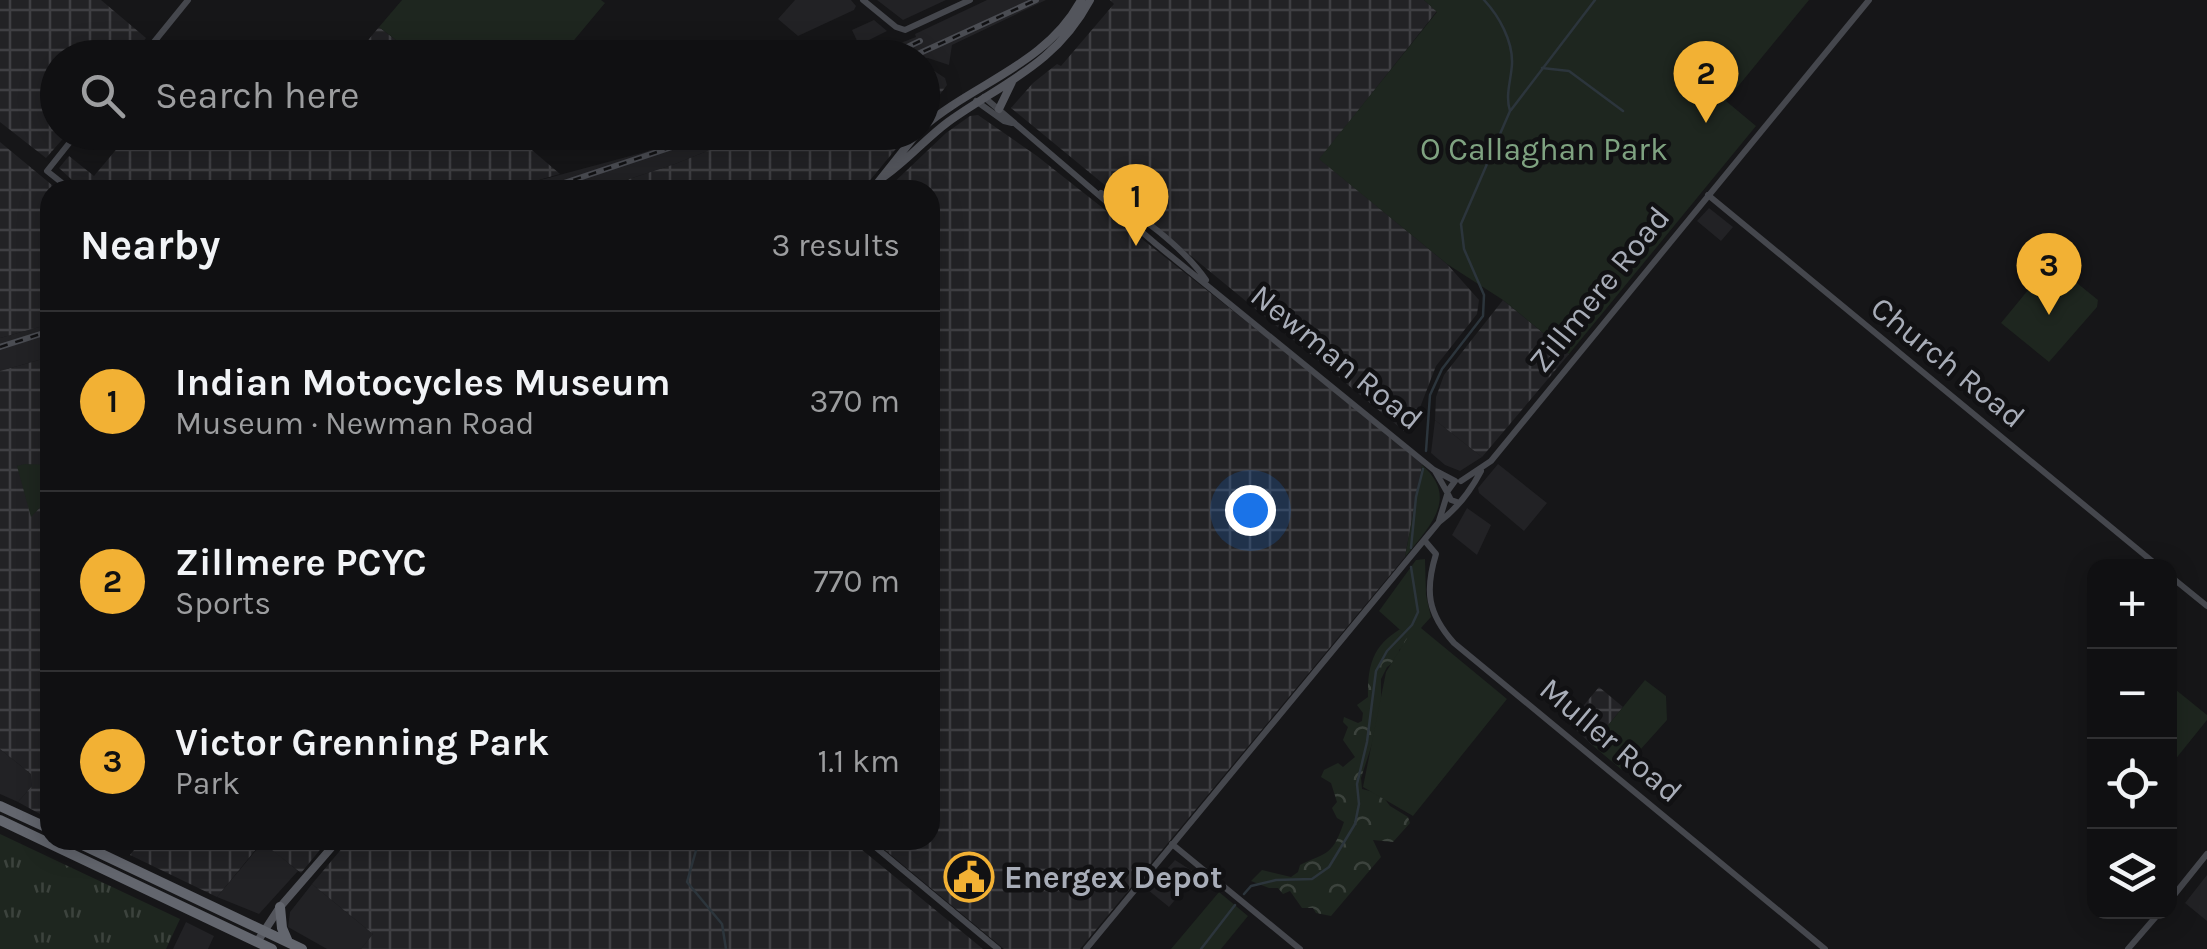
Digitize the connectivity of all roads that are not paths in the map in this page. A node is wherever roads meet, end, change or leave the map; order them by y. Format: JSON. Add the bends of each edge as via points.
{"nodes":[{"id":1,"x":188,"y":0,"type":"edge"},
{"id":2,"x":863,"y":0,"type":"edge"},
{"id":3,"x":970,"y":0,"type":"edge"},
{"id":4,"x":1082,"y":0,"type":"edge"},
{"id":5,"x":1090,"y":0,"type":"edge"},
{"id":6,"x":1869,"y":0,"type":"edge"},
{"id":7,"x":156,"y":40,"type":"edge"},
{"id":8,"x":1012,"y":82,"type":"junction"},
{"id":9,"x":973,"y":93,"type":"junction"},
{"id":10,"x":982,"y":100,"type":"junction"},
{"id":11,"x":1000,"y":110,"type":"junction"},
{"id":12,"x":940,"y":116,"type":"edge"},
{"id":13,"x":1013,"y":123,"type":"junction"},
{"id":14,"x":940,"y":128,"type":"edge"},
{"id":15,"x":64,"y":150,"type":"edge"},
{"id":16,"x":904,"y":150,"type":"edge"},
{"id":17,"x":914,"y":150,"type":"edge"},
{"id":18,"x":882,"y":178,"type":"joint"},
{"id":19,"x":58,"y":180,"type":"edge"},
{"id":20,"x":1708,"y":195,"type":"junction"},
{"id":21,"x":1700,"y":204,"type":"junction"},
{"id":22,"x":1722,"y":206,"type":"junction"},
{"id":23,"x":1434,"y":470,"type":"junction"},
{"id":24,"x":1482,"y":470,"type":"junction"},
{"id":25,"x":1458,"y":481,"type":"junction"},
{"id":26,"x":1468,"y":489,"type":"junction"},
{"id":27,"x":1447,"y":493,"type":"junction"},
{"id":28,"x":1457,"y":502,"type":"junction"},
{"id":29,"x":1438,"y":522,"type":"junction"},
{"id":30,"x":1422,"y":544,"type":"junction"},
{"id":31,"x":2150,"y":559,"type":"edge"},
{"id":32,"x":2177,"y":582,"type":"edge"},
{"id":33,"x":2207,"y":606,"type":"edge"},
{"id":34,"x":0,"y":806,"type":"edge"},
{"id":35,"x":0,"y":820,"type":"edge"},
{"id":36,"x":40,"y":825,"type":"edge"},
{"id":37,"x":40,"y":839,"type":"edge"},
{"id":38,"x":1172,"y":844,"type":"junction"},
{"id":39,"x":64,"y":850,"type":"edge"},
{"id":40,"x":93,"y":850,"type":"edge"},
{"id":41,"x":329,"y":850,"type":"edge"},
{"id":42,"x":878,"y":850,"type":"edge"},
{"id":43,"x":2207,"y":854,"type":"edge"},
{"id":44,"x":2177,"y":891,"type":"edge"},
{"id":45,"x":280,"y":907,"type":"junction"},
{"id":46,"x":2154,"y":919,"type":"edge"},
{"id":47,"x":263,"y":930,"type":"junction"},
{"id":48,"x":238,"y":932,"type":"junction"},
{"id":49,"x":257,"y":942,"type":"junction"},
{"id":50,"x":288,"y":942,"type":"junction"},
{"id":51,"x":241,"y":949,"type":"edge"},
{"id":52,"x":272,"y":949,"type":"edge"},
{"id":53,"x":302,"y":949,"type":"edge"},
{"id":54,"x":998,"y":949,"type":"edge"},
{"id":55,"x":1086,"y":949,"type":"edge"},
{"id":56,"x":1300,"y":949,"type":"edge"},
{"id":57,"x":1825,"y":949,"type":"edge"},
{"id":58,"x":2128,"y":949,"type":"edge"}],
"edges":[{"from":1,"to":7,"type":"main road"},
{"from":2,"to":3,"type":"main road","via":[[902,30]]},
{"from":4,"to":9,"type":"main road","via":[[1046,46]]},
{"from":5,"to":8,"type":"main road","via":[[1060,44]]},
{"from":6,"to":20,"type":"main road","name":"Zillmere Road"},
{"from":8,"to":10,"type":"main road"},
{"from":8,"to":11,"type":"main road"},
{"from":9,"to":10,"type":"main road","name":"Newman Road"},
{"from":9,"to":12,"type":"main road"},
{"from":10,"to":11,"type":"main road","name":"Newman Road"},
{"from":10,"to":13,"type":"main road","name":"Newman Road"},
{"from":10,"to":14,"type":"main road"},
{"from":11,"to":13,"type":"main road","name":"Newman Road"},
{"from":13,"to":23,"type":"main road","name":"Newman Road","via":[[1176,248],[1208,283]]},
{"from":15,"to":19,"type":"main road","via":[[47,171]]},
{"from":16,"to":18,"type":"main road"},
{"from":17,"to":18,"type":"main road"},
{"from":20,"to":21,"type":"main road","name":"Zillmere Road"},
{"from":20,"to":22,"type":"main road","name":"Church Road"},
{"from":21,"to":22,"type":"main road"},
{"from":21,"to":24,"type":"main road","name":"Zillmere Road"},
{"from":22,"to":31,"type":"main road","name":"Church Road"},
{"from":23,"to":25,"type":"main road","name":"Newman Road"},
{"from":23,"to":27,"type":"main road","name":"Newman Road"},
{"from":24,"to":25,"type":"main road","name":"Zillmere Road"},
{"from":24,"to":26,"type":"main road","name":"Zillmere Road"},
{"from":25,"to":26,"type":"main road"},
{"from":25,"to":27,"type":"main road"},
{"from":26,"to":28,"type":"main road","name":"Zillmere Road"},
{"from":27,"to":28,"type":"main road","name":"Newman Road"},
{"from":27,"to":29,"type":"main road"},
{"from":28,"to":29,"type":"main road"},
{"from":29,"to":30,"type":"main road"},
{"from":30,"to":38,"type":"main road"},
{"from":30,"to":57,"type":"main road","name":"Muller Road","via":[[1436,554],[1428,585],[1434,612],[1454,642]]},
{"from":32,"to":33,"type":"main road"},
{"from":34,"to":36,"type":"highway"},
{"from":35,"to":37,"type":"highway"},
{"from":38,"to":55,"type":"main road"},
{"from":38,"to":56,"type":"main road"},
{"from":39,"to":48,"type":"highway"},
{"from":40,"to":47,"type":"highway"},
{"from":41,"to":45,"type":"main road"},
{"from":42,"to":54,"type":"main road"},
{"from":43,"to":44,"type":"main road"},
{"from":45,"to":47,"type":"main road"},
{"from":45,"to":50,"type":"highway"},
{"from":46,"to":58,"type":"main road"},
{"from":47,"to":49,"type":"main road"},
{"from":47,"to":50,"type":"highway"},
{"from":48,"to":49,"type":"highway"},
{"from":48,"to":51,"type":"highway"},
{"from":49,"to":52,"type":"highway"},
{"from":50,"to":53,"type":"highway"}]}
